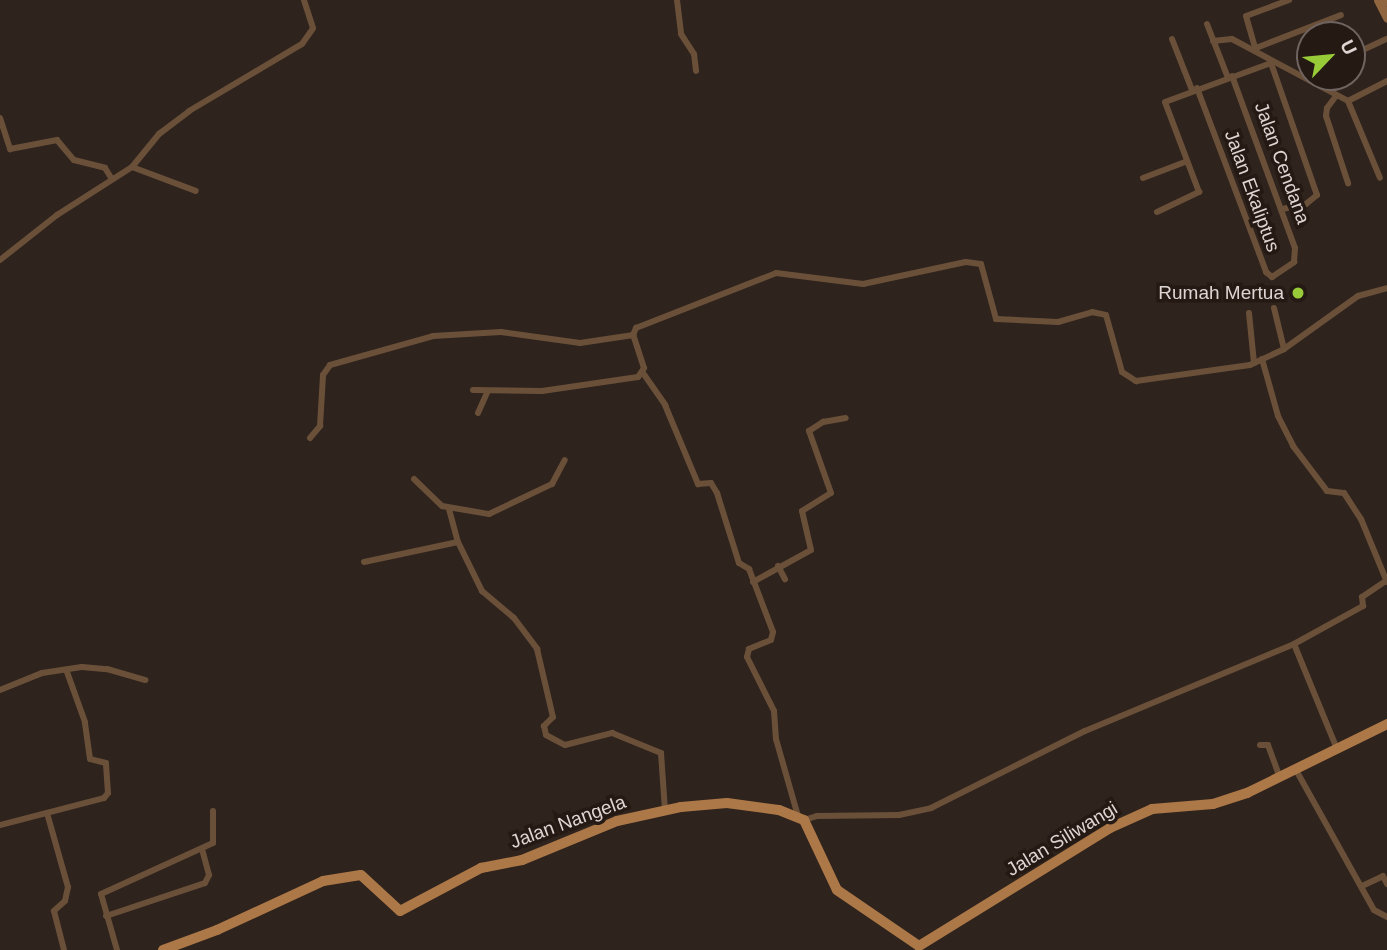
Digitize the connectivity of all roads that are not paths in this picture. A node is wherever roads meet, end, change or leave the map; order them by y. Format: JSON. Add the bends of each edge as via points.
{"nodes":[{"id":1,"x":304,"y":0,"type":"edge"},
{"id":2,"x":677,"y":0,"type":"edge"},
{"id":3,"x":1289,"y":0,"type":"edge"},
{"id":4,"x":1378,"y":0,"type":"edge"},
{"id":5,"x":1341,"y":15,"type":"dead end"},
{"id":6,"x":1387,"y":18,"type":"edge"},
{"id":7,"x":1207,"y":24,"type":"dead end"},
{"id":8,"x":1172,"y":39,"type":"dead end"},
{"id":9,"x":1387,"y":39,"type":"edge"},
{"id":10,"x":1213,"y":41,"type":"junction"},
{"id":11,"x":1366,"y":49,"type":"edge"},
{"id":12,"x":1256,"y":50,"type":"junction"},
{"id":13,"x":1271,"y":63,"type":"junction"},
{"id":14,"x":696,"y":71,"type":"dead end"},
{"id":15,"x":1296,"y":72,"type":"edge"},
{"id":16,"x":1230,"y":77,"type":"junction"},
{"id":17,"x":1387,"y":81,"type":"edge"},
{"id":18,"x":1194,"y":89,"type":"junction"},
{"id":19,"x":1329,"y":91,"type":"edge"},
{"id":20,"x":1336,"y":96,"type":"junction"},
{"id":21,"x":1348,"y":101,"type":"junction"},
{"id":22,"x":0,"y":118,"type":"edge"},
{"id":23,"x":1185,"y":162,"type":"junction"},
{"id":24,"x":132,"y":167,"type":"junction"},
{"id":25,"x":1143,"y":178,"type":"dead end"},
{"id":26,"x":1380,"y":178,"type":"dead end"},
{"id":27,"x":112,"y":179,"type":"junction"},
{"id":28,"x":1348,"y":183,"type":"dead end"},
{"id":29,"x":196,"y":191,"type":"dead end"},
{"id":30,"x":1283,"y":209,"type":"junction"},
{"id":31,"x":1157,"y":212,"type":"dead end"},
{"id":32,"x":0,"y":260,"type":"edge"},
{"id":33,"x":1294,"y":262,"type":"joint"},
{"id":34,"x":1387,"y":288,"type":"edge"},
{"id":35,"x":1274,"y":308,"type":"dead end"},
{"id":36,"x":1249,"y":313,"type":"dead end"},
{"id":37,"x":633,"y":335,"type":"junction"},
{"id":38,"x":1284,"y":349,"type":"junction"},
{"id":39,"x":1262,"y":359,"type":"junction"},
{"id":40,"x":1254,"y":363,"type":"junction"},
{"id":41,"x":643,"y":373,"type":"junction"},
{"id":42,"x":473,"y":390,"type":"dead end"},
{"id":43,"x":488,"y":391,"type":"junction"},
{"id":44,"x":478,"y":413,"type":"dead end"},
{"id":45,"x":846,"y":418,"type":"dead end"},
{"id":46,"x":310,"y":438,"type":"dead end"},
{"id":47,"x":565,"y":460,"type":"dead end"},
{"id":48,"x":414,"y":479,"type":"dead end"},
{"id":49,"x":449,"y":509,"type":"junction"},
{"id":50,"x":458,"y":542,"type":"junction"},
{"id":51,"x":364,"y":562,"type":"dead end"},
{"id":52,"x":778,"y":566,"type":"junction"},
{"id":53,"x":785,"y":579,"type":"dead end"},
{"id":54,"x":1387,"y":581,"type":"edge"},
{"id":55,"x":753,"y":582,"type":"junction"},
{"id":56,"x":1294,"y":644,"type":"junction"},
{"id":57,"x":68,"y":672,"type":"junction"},
{"id":58,"x":145,"y":680,"type":"dead end"},
{"id":59,"x":0,"y":690,"type":"edge"},
{"id":60,"x":1387,"y":724,"type":"edge"},
{"id":61,"x":1260,"y":745,"type":"dead end"},
{"id":62,"x":1337,"y":750,"type":"junction"},
{"id":63,"x":1296,"y":770,"type":"junction"},
{"id":64,"x":1280,"y":778,"type":"junction"},
{"id":65,"x":665,"y":810,"type":"junction"},
{"id":66,"x":213,"y":811,"type":"dead end"},
{"id":67,"x":47,"y":813,"type":"junction"},
{"id":68,"x":801,"y":818,"type":"junction"},
{"id":69,"x":0,"y":825,"type":"edge"},
{"id":70,"x":202,"y":849,"type":"junction"},
{"id":71,"x":1387,"y":884,"type":"edge"},
{"id":72,"x":1362,"y":886,"type":"junction"},
{"id":73,"x":106,"y":916,"type":"junction"},
{"id":74,"x":1387,"y":917,"type":"edge"},
{"id":75,"x":918,"y":948,"type":"edge"},
{"id":76,"x":64,"y":950,"type":"edge"},
{"id":77,"x":117,"y":950,"type":"edge"},
{"id":78,"x":163,"y":950,"type":"edge"}],
"edges":[{"from":1,"to":24,"type":"street","via":[[313,22],[307,39],[189,111],[159,134]]},
{"from":2,"to":14,"type":"street","via":[[681,34],[694,54]]},
{"from":3,"to":12,"type":"street","via":[[1246,16]]},
{"from":4,"to":6,"type":"street"},
{"from":5,"to":12,"type":"street"},
{"from":7,"to":10,"type":"street","name":"Jalan Cendana"},
{"from":8,"to":18,"type":"street"},
{"from":9,"to":11,"type":"street"},
{"from":10,"to":12,"type":"street","via":[[1224,37]]},
{"from":10,"to":16,"type":"street","name":"Jalan Cendana"},
{"from":12,"to":13,"type":"street"},
{"from":13,"to":15,"type":"street"},
{"from":13,"to":16,"type":"street"},
{"from":13,"to":30,"type":"street","via":[[1317,195],[1306,204]]},
{"from":16,"to":18,"type":"street"},
{"from":16,"to":30,"type":"street","name":"Jalan Cendana"},
{"from":17,"to":21,"type":"street"},
{"from":18,"to":23,"type":"street","via":[[1168,98],[1164,106]]},
{"from":18,"to":33,"type":"street","name":"Jalan Ekaliptus","via":[[1266,272],[1272,277]]},
{"from":19,"to":20,"type":"street"},
{"from":20,"to":21,"type":"street"},
{"from":20,"to":28,"type":"street","via":[[1326,108],[1326,116]]},
{"from":21,"to":26,"type":"street"},
{"from":22,"to":27,"type":"street","via":[[10,149],[57,140],[74,160],[105,168]]},
{"from":23,"to":25,"type":"street"},
{"from":23,"to":31,"type":"street","via":[[1198,195]]},
{"from":24,"to":27,"type":"street"},
{"from":24,"to":29,"type":"street"},
{"from":27,"to":32,"type":"street"},
{"from":30,"to":33,"type":"street","name":"Jalan Cendana","via":[[1295,248]]},
{"from":34,"to":38,"type":"street","via":[[1358,296]]},
{"from":35,"to":38,"type":"street"},
{"from":36,"to":40,"type":"street"},
{"from":37,"to":40,"type":"street","via":[[636,328],[765,275],[789,273],[863,284],[975,262],[983,267],[993,313],[1001,321],[1058,322],[1093,312],[1106,315],[1120,368],[1131,380]]},
{"from":37,"to":41,"type":"street"},
{"from":37,"to":46,"type":"street","via":[[579,343],[501,332],[433,336],[330,365],[323,375],[320,426]]},
{"from":38,"to":39,"type":"street"},
{"from":39,"to":40,"type":"street"},
{"from":39,"to":54,"type":"street","via":[[1278,416],[1293,446],[1326,491],[1344,493],[1361,519]]},
{"from":41,"to":43,"type":"street","via":[[590,386]]},
{"from":41,"to":55,"type":"street","via":[[665,405],[698,484],[712,484],[739,563],[748,567]]},
{"from":42,"to":43,"type":"street"},
{"from":43,"to":44,"type":"street"},
{"from":45,"to":52,"type":"street","via":[[823,422],[809,431],[831,495],[802,511],[811,550]]},
{"from":47,"to":49,"type":"street","via":[[552,484],[489,514],[470,508]]},
{"from":48,"to":49,"type":"street"},
{"from":49,"to":50,"type":"street"},
{"from":50,"to":51,"type":"street"},
{"from":50,"to":65,"type":"street","via":[[482,590],[514,618],[537,649],[553,717],[544,726],[545,735],[565,745],[612,733],[661,753]]},
{"from":52,"to":53,"type":"street"},
{"from":52,"to":55,"type":"street"},
{"from":54,"to":56,"type":"street","via":[[1362,597],[1363,606]]},
{"from":55,"to":68,"type":"street","via":[[773,635],[749,649],[747,657],[774,710],[776,738]]},
{"from":56,"to":62,"type":"street"},
{"from":56,"to":68,"type":"street","via":[[1085,731],[931,808],[899,815]]},
{"from":57,"to":58,"type":"street","via":[[99,668]]},
{"from":57,"to":59,"type":"street","via":[[43,673]]},
{"from":57,"to":67,"type":"street","via":[[85,722],[90,759],[106,763],[108,793]]},
{"from":60,"to":62,"type":"main road","name":"Jalan Siliwangi"},
{"from":61,"to":64,"type":"street","via":[[1268,745]]},
{"from":62,"to":63,"type":"main road","name":"Jalan Siliwangi"},
{"from":63,"to":64,"type":"main road","name":"Jalan Siliwangi"},
{"from":63,"to":72,"type":"street"},
{"from":64,"to":75,"type":"main road","name":"Jalan Siliwangi","via":[[1225,801],[1160,807],[1131,818]]},
{"from":65,"to":68,"type":"main road","name":"Jalan Nangela","via":[[739,804]]},
{"from":65,"to":78,"type":"main road","name":"Jalan Nangela","via":[[617,821],[522,860],[481,868],[403,911],[355,874],[323,881]]},
{"from":66,"to":70,"type":"street","via":[[216,837]]},
{"from":67,"to":69,"type":"street"},
{"from":67,"to":76,"type":"street","via":[[68,887],[65,901],[54,911]]},
{"from":68,"to":75,"type":"main road","via":[[837,890]]},
{"from":70,"to":73,"type":"street","via":[[110,886],[99,899]]},
{"from":70,"to":73,"type":"street","via":[[209,875],[205,883]]},
{"from":71,"to":72,"type":"street","via":[[1383,876]]},
{"from":72,"to":74,"type":"street","via":[[1374,910]]},
{"from":73,"to":77,"type":"street"}]}
